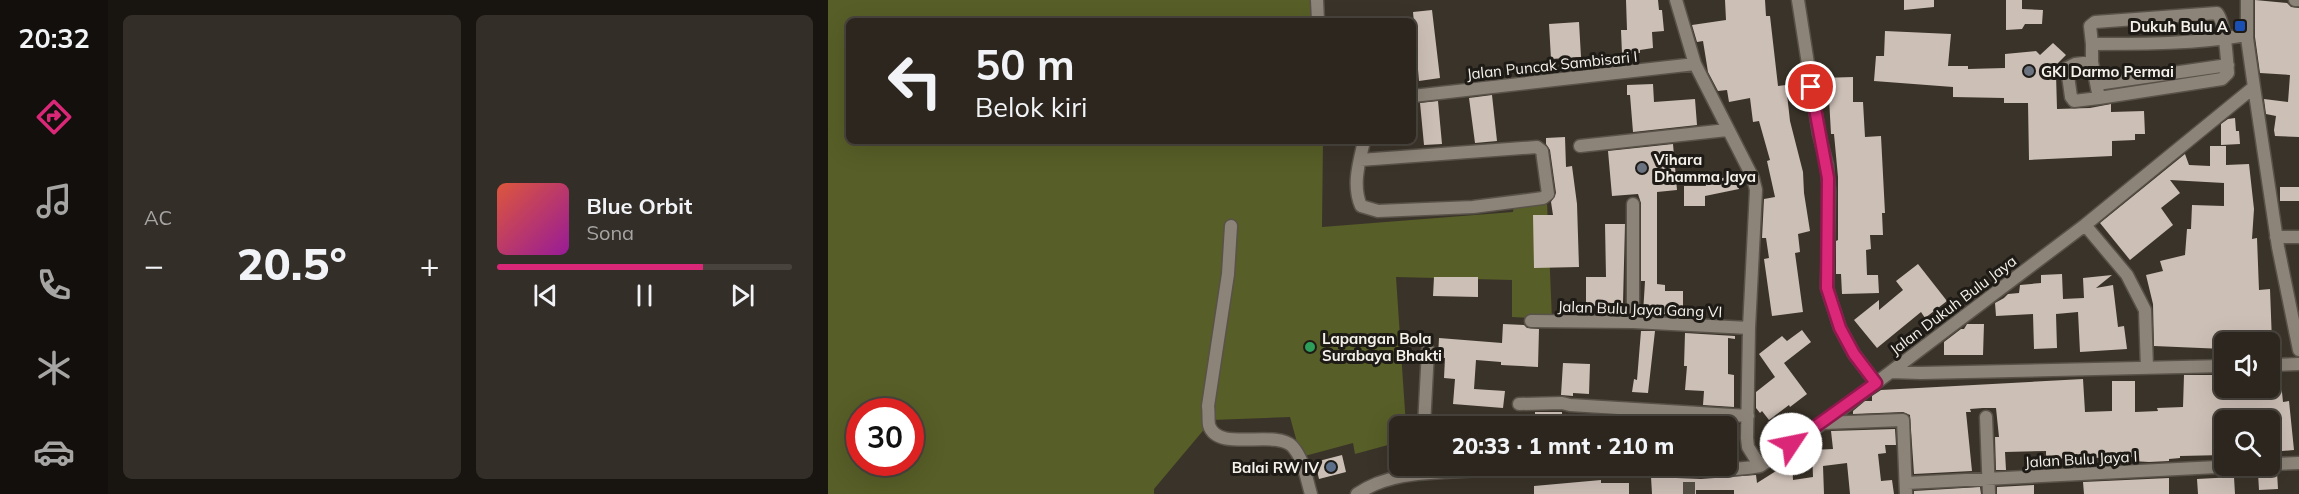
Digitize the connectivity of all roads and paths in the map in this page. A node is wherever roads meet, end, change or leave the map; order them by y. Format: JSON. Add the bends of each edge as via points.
{"nodes":[{"id":1,"x":1317,"y":0,"type":"edge"},
{"id":2,"x":1676,"y":0,"type":"edge"},
{"id":3,"x":1798,"y":0,"type":"edge"},
{"id":4,"x":2247,"y":0,"type":"edge"},
{"id":5,"x":2295,"y":0,"type":"edge"},
{"id":6,"x":2299,"y":0,"type":"edge"},
{"id":7,"x":1318,"y":18,"type":"edge"},
{"id":8,"x":2246,"y":35,"type":"junction"},
{"id":9,"x":2223,"y":38,"type":"junction"},
{"id":10,"x":2092,"y":44,"type":"junction"},
{"id":11,"x":2092,"y":62,"type":"junction"},
{"id":12,"x":1695,"y":64,"type":"junction"},
{"id":13,"x":2228,"y":65,"type":"junction"},
{"id":14,"x":2097,"y":84,"type":"junction"},
{"id":15,"x":2254,"y":87,"type":"junction"},
{"id":16,"x":1416,"y":96,"type":"edge"},
{"id":17,"x":2100,"y":98,"type":"junction"},
{"id":18,"x":1727,"y":130,"type":"junction"},
{"id":19,"x":1363,"y":144,"type":"edge"},
{"id":20,"x":1580,"y":146,"type":"dead end"},
{"id":21,"x":1360,"y":160,"type":"junction"},
{"id":22,"x":1633,"y":204,"type":"dead end"},
{"id":23,"x":2085,"y":225,"type":"junction"},
{"id":24,"x":1231,"y":226,"type":"dead end"},
{"id":25,"x":2276,"y":237,"type":"junction"},
{"id":26,"x":2299,"y":237,"type":"edge"},
{"id":27,"x":1531,"y":321,"type":"dead end"},
{"id":28,"x":1633,"y":322,"type":"junction"},
{"id":29,"x":1749,"y":328,"type":"junction"},
{"id":30,"x":1428,"y":350,"type":"dead end"},
{"id":31,"x":2299,"y":350,"type":"edge"},
{"id":32,"x":2299,"y":364,"type":"edge"},
{"id":33,"x":2280,"y":365,"type":"edge"},
{"id":34,"x":2214,"y":366,"type":"edge"},
{"id":35,"x":2147,"y":368,"type":"junction"},
{"id":36,"x":1891,"y":372,"type":"junction"},
{"id":37,"x":1876,"y":383,"type":"junction"},
{"id":38,"x":1519,"y":404,"type":"dead end"},
{"id":39,"x":1425,"y":416,"type":"edge"},
{"id":40,"x":1748,"y":416,"type":"junction"},
{"id":41,"x":1986,"y":417,"type":"dead end"},
{"id":42,"x":1823,"y":423,"type":"junction"},
{"id":43,"x":2299,"y":463,"type":"edge"},
{"id":44,"x":2280,"y":464,"type":"edge"},
{"id":45,"x":1760,"y":466,"type":"junction"},
{"id":46,"x":2214,"y":467,"type":"edge"},
{"id":47,"x":1737,"y":469,"type":"edge"},
{"id":48,"x":1403,"y":476,"type":"edge"},
{"id":49,"x":1988,"y":479,"type":"junction"},
{"id":50,"x":1906,"y":488,"type":"edge"},
{"id":51,"x":1311,"y":494,"type":"edge"},
{"id":52,"x":1357,"y":494,"type":"edge"},
{"id":53,"x":1989,"y":494,"type":"edge"}],
"edges":[{"from":1,"to":7,"type":"street"},
{"from":2,"to":12,"type":"street"},
{"from":3,"to":37,"type":"street","via":[[1827,165],[1827,288],[1840,328]]},
{"from":4,"to":8,"type":"street"},
{"from":5,"to":6,"type":"street"},
{"from":8,"to":9,"type":"street"},
{"from":8,"to":15,"type":"street"},
{"from":9,"to":10,"type":"street","via":[[2167,44]]},
{"from":9,"to":10,"type":"street","via":[[2217,14],[2103,20],[2090,26]]},
{"from":9,"to":13,"type":"street"},
{"from":10,"to":11,"type":"street"},
{"from":11,"to":14,"type":"street"},
{"from":11,"to":17,"type":"street","via":[[2067,68],[2071,98]]},
{"from":12,"to":16,"type":"street","name":"Jalan Puncak Sambisari I"},
{"from":12,"to":18,"type":"street"},
{"from":13,"to":14,"type":"street"},
{"from":13,"to":17,"type":"street","via":[[2228,73],[2222,79]]},
{"from":14,"to":17,"type":"street"},
{"from":15,"to":23,"type":"street","name":"Jalan Dukuh Bulu Jaya"},
{"from":15,"to":25,"type":"street"},
{"from":18,"to":20,"type":"street"},
{"from":18,"to":29,"type":"street","via":[[1756,190]]},
{"from":19,"to":21,"type":"street"},
{"from":21,"to":21,"type":"street","via":[[1356,180],[1360,206],[1378,211],[1473,207],[1543,198],[1548,194],[1542,152],[1537,147]]},
{"from":22,"to":28,"type":"street"},
{"from":23,"to":35,"type":"street","via":[[2127,275],[2145,310]]},
{"from":23,"to":36,"type":"street","name":"Jalan Dukuh Bulu Jaya"},
{"from":24,"to":51,"type":"street","via":[[1228,274],[1208,406],[1209,426],[1215,434],[1234,440],[1287,442],[1301,459]]},
{"from":25,"to":26,"type":"street"},
{"from":25,"to":31,"type":"street"},
{"from":27,"to":28,"type":"street","name":"Jalan Bulu Jaya Gang VI"},
{"from":28,"to":29,"type":"street","name":"Jalan Bulu Jaya Gang VI"},
{"from":29,"to":40,"type":"street"},
{"from":30,"to":39,"type":"street"},
{"from":32,"to":33,"type":"street"},
{"from":34,"to":35,"type":"street"},
{"from":35,"to":36,"type":"street"},
{"from":36,"to":37,"type":"street","name":"Jalan Dukuh Bulu Jaya"},
{"from":37,"to":42,"type":"street","name":"Jalan Dukuh Bulu Jaya"},
{"from":38,"to":40,"type":"street","via":[[1562,403]]},
{"from":40,"to":45,"type":"street","via":[[1748,447]]},
{"from":41,"to":49,"type":"street"},
{"from":42,"to":45,"type":"street","name":"Jalan Dukuh Bulu Jaya"},
{"from":42,"to":50,"type":"street","via":[[1903,420]]},
{"from":43,"to":44,"type":"street"},
{"from":45,"to":47,"type":"street"},
{"from":46,"to":49,"type":"street","name":"Jalan Bulu Jaya I"},
{"from":48,"to":52,"type":"street"},
{"from":49,"to":50,"type":"street","name":"Jalan Bulu Jaya I"},
{"from":49,"to":53,"type":"street"}]}
